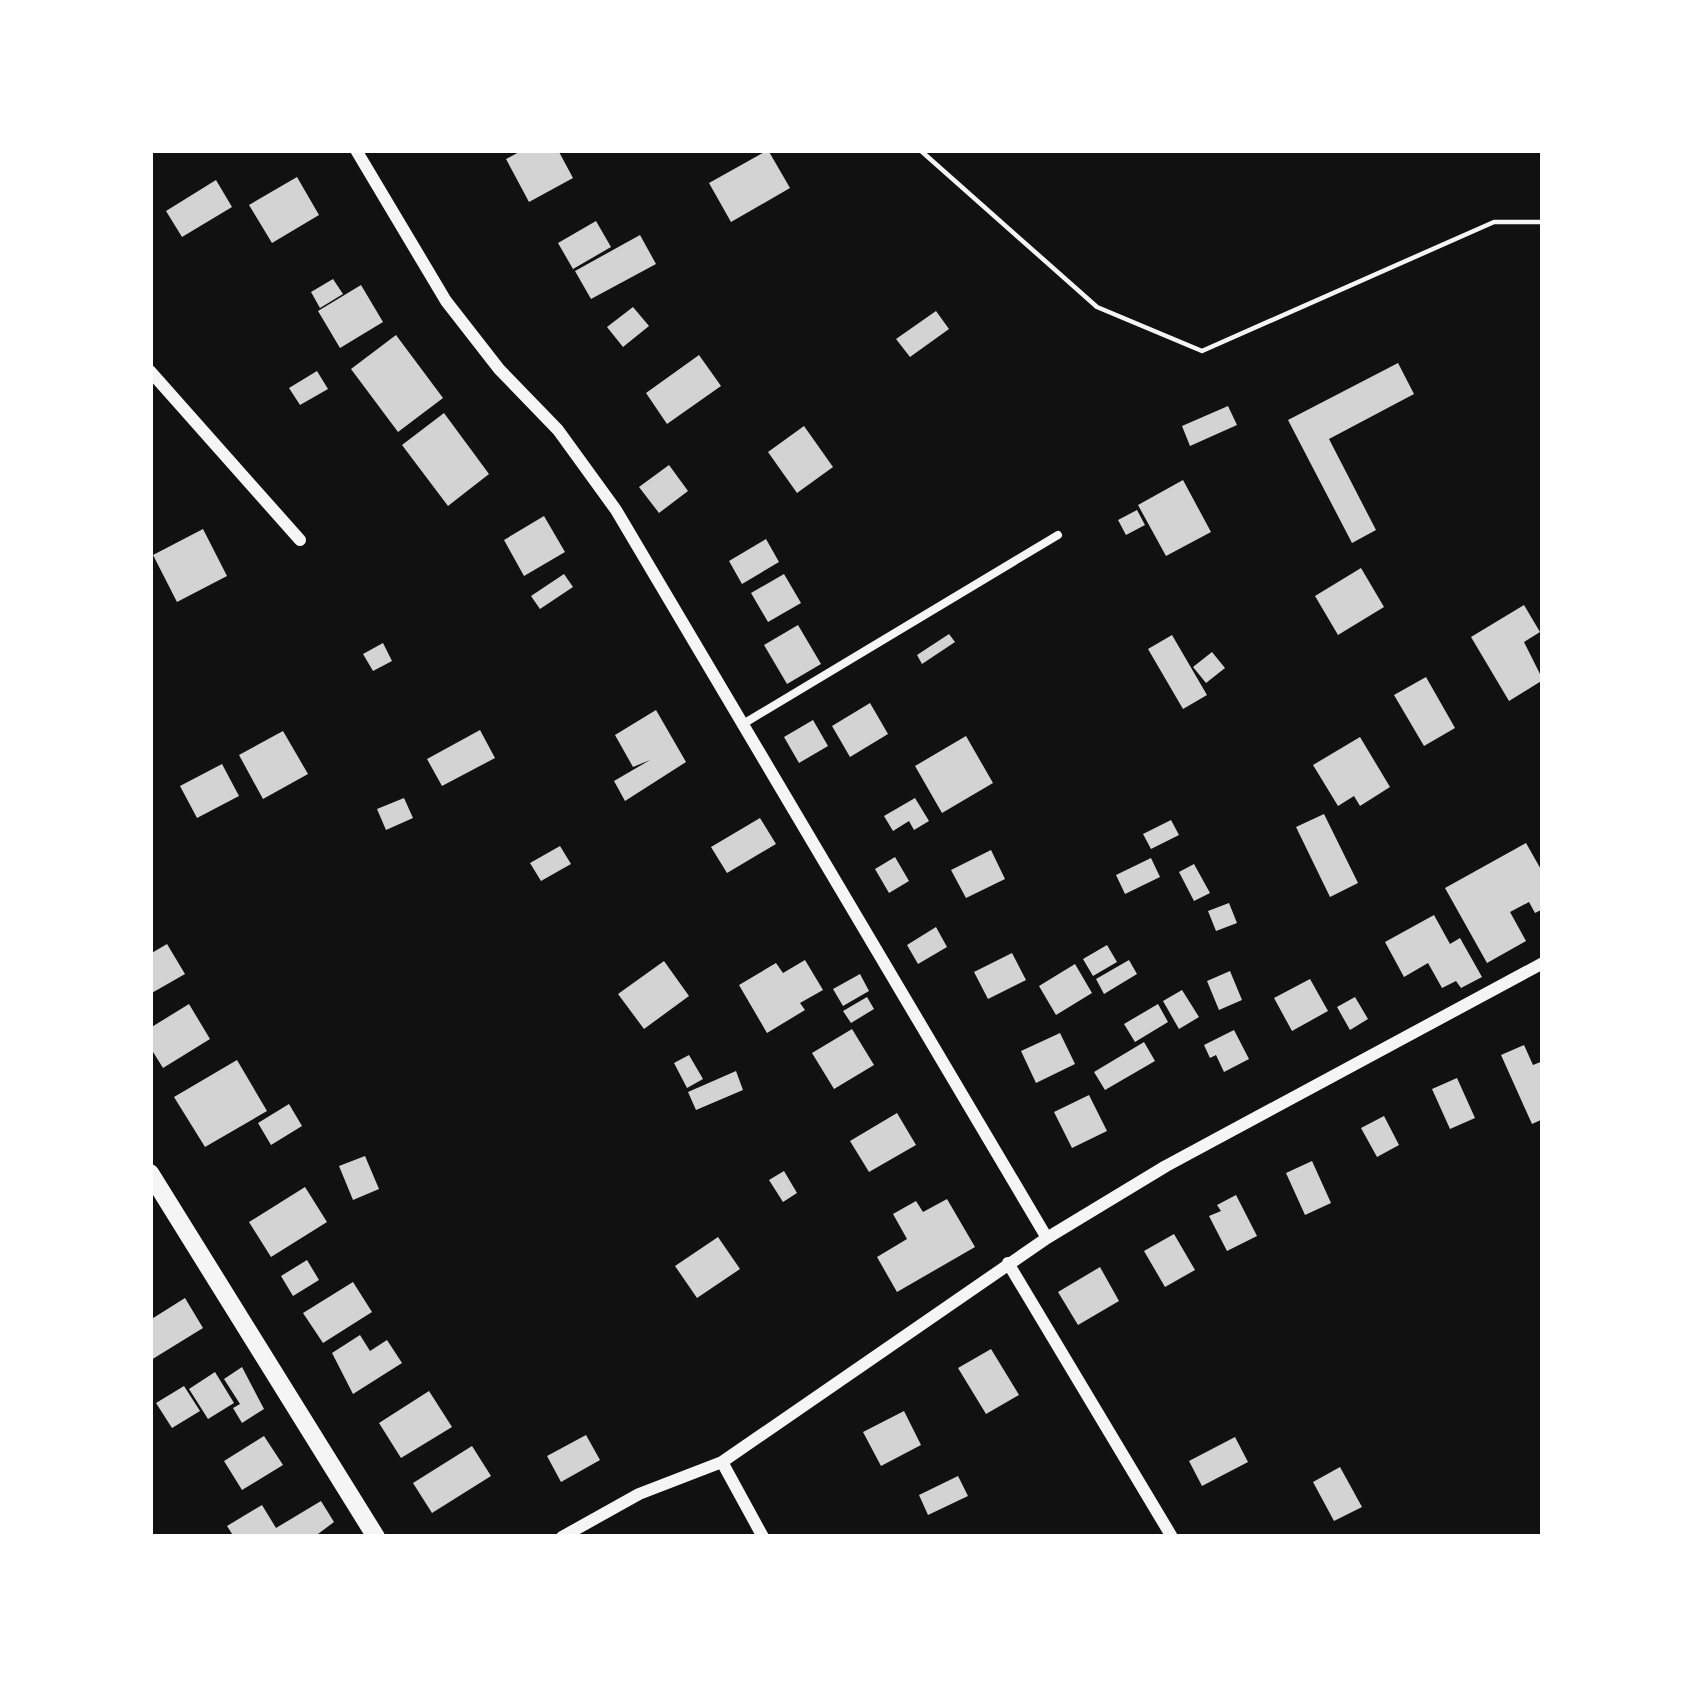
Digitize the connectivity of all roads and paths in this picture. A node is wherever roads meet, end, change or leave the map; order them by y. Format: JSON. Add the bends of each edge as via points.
{"nodes":[{"id":1,"x":356,"y":150,"type":"edge"},
{"id":2,"x":920,"y":150,"type":"edge"},
{"id":3,"x":1543,"y":221,"type":"edge"},
{"id":4,"x":150,"y":371,"type":"edge"},
{"id":5,"x":1058,"y":535,"type":"dead end"},
{"id":6,"x":300,"y":540,"type":"dead end"},
{"id":7,"x":743,"y":724,"type":"junction"},
{"id":8,"x":1543,"y":963,"type":"edge"},
{"id":9,"x":150,"y":1173,"type":"edge"},
{"id":10,"x":1047,"y":1238,"type":"junction"},
{"id":11,"x":1008,"y":1263,"type":"junction"},
{"id":12,"x":722,"y":1462,"type":"junction"},
{"id":13,"x":376,"y":1537,"type":"edge"},
{"id":14,"x":562,"y":1537,"type":"edge"},
{"id":15,"x":763,"y":1537,"type":"edge"},
{"id":16,"x":1172,"y":1537,"type":"edge"}],
"edges":[{"from":1,"to":7,"type":"street","via":[[446,301],[616,510]]},
{"from":2,"to":3,"type":"path","via":[[1096,307],[1202,351],[1494,222]]},
{"from":4,"to":6,"type":"street"},
{"from":5,"to":7,"type":"lane"},
{"from":7,"to":10,"type":"street"},
{"from":8,"to":10,"type":"street"},
{"from":9,"to":13,"type":"street"},
{"from":10,"to":11,"type":"street"},
{"from":11,"to":12,"type":"street"},
{"from":11,"to":16,"type":"street"},
{"from":12,"to":14,"type":"street","via":[[639,1494]]},
{"from":12,"to":15,"type":"street"}]}
